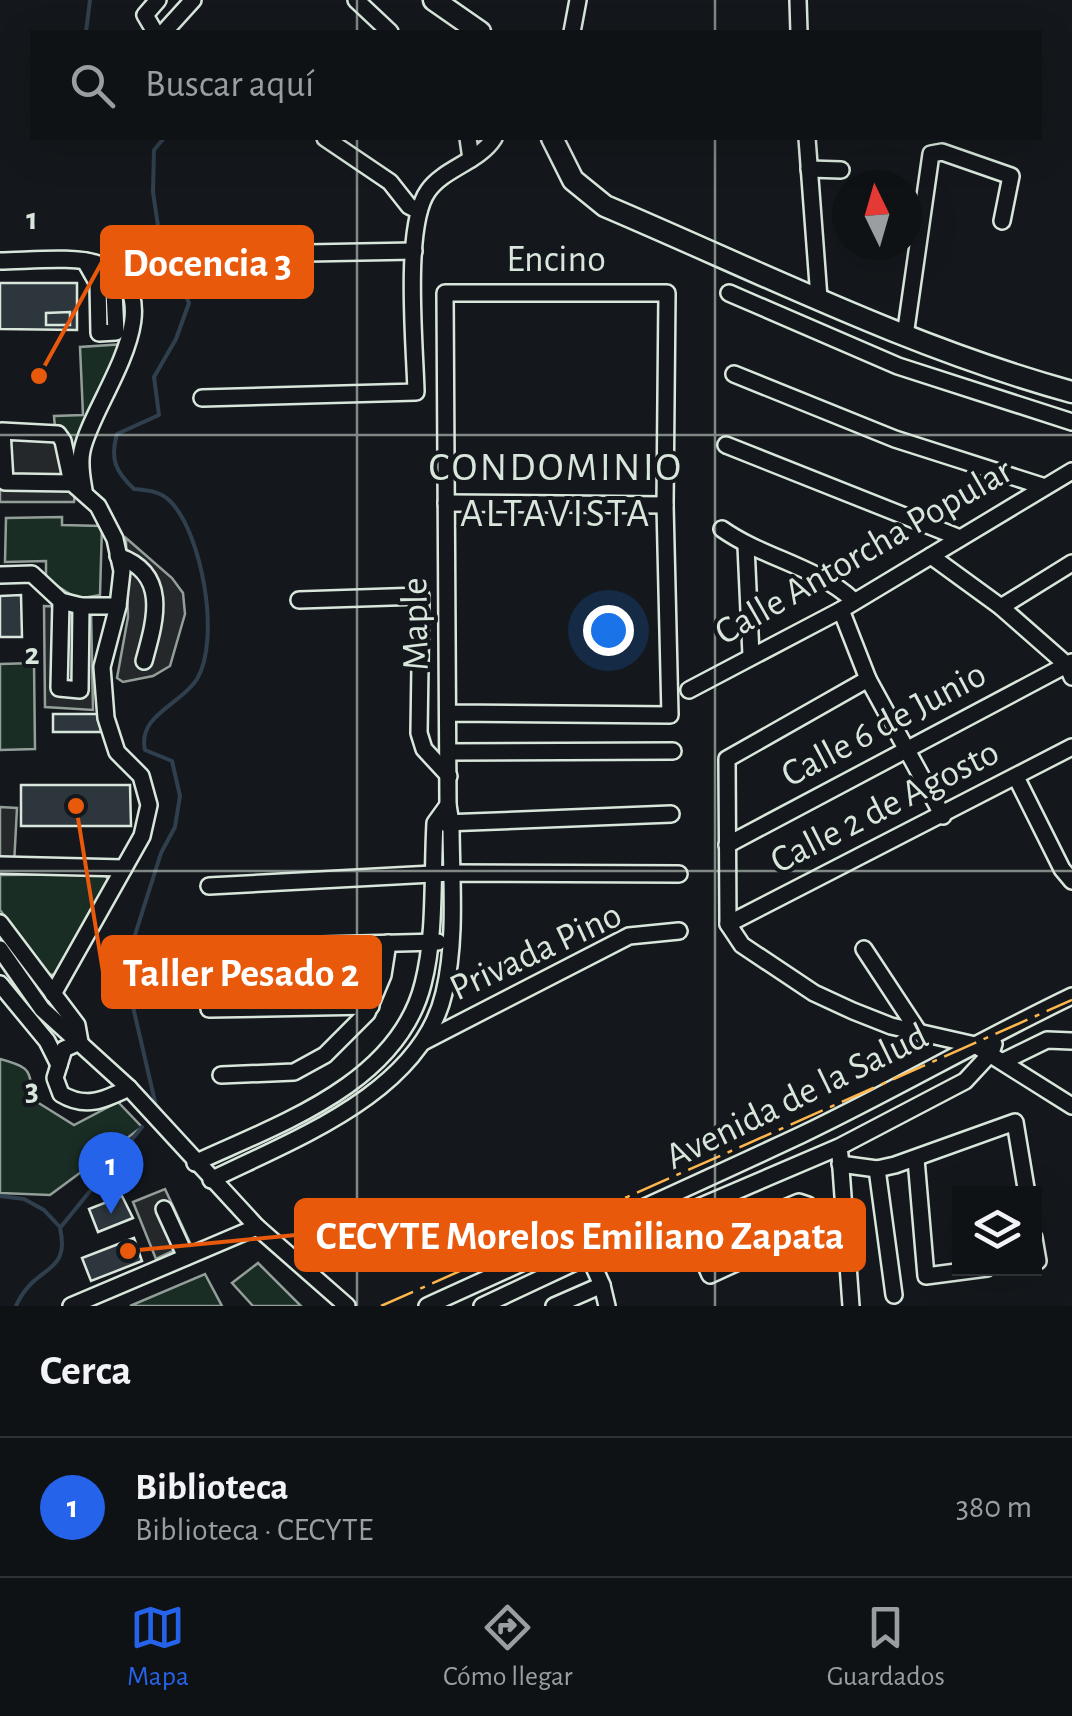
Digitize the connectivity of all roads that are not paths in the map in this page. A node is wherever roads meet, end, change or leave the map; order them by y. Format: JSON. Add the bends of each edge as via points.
{"nodes":[{"id":1,"x":158,"y":0,"type":"edge"},
{"id":2,"x":193,"y":0,"type":"edge"},
{"id":3,"x":356,"y":0,"type":"edge"},
{"id":4,"x":434,"y":0,"type":"edge"},
{"id":5,"x":578,"y":0,"type":"edge"},
{"id":6,"x":798,"y":0,"type":"edge"},
{"id":7,"x":154,"y":30,"type":"edge"},
{"id":8,"x":166,"y":30,"type":"edge"},
{"id":9,"x":388,"y":30,"type":"edge"},
{"id":10,"x":477,"y":30,"type":"edge"},
{"id":11,"x":572,"y":30,"type":"edge"},
{"id":12,"x":799,"y":30,"type":"edge"},
{"id":13,"x":328,"y":140,"type":"edge"},
{"id":14,"x":468,"y":140,"type":"edge"},
{"id":15,"x":493,"y":140,"type":"edge"},
{"id":16,"x":553,"y":140,"type":"edge"},
{"id":17,"x":807,"y":140,"type":"edge"},
{"id":18,"x":471,"y":158,"type":"junction"},
{"id":19,"x":809,"y":169,"type":"junction"},
{"id":20,"x":841,"y":170,"type":"dead end"},
{"id":21,"x":419,"y":211,"type":"junction"},
{"id":22,"x":1002,"y":222,"type":"dead end"},
{"id":23,"x":414,"y":251,"type":"junction"},
{"id":24,"x":196,"y":255,"type":"dead end"},
{"id":25,"x":0,"y":261,"type":"edge"},
{"id":26,"x":85,"y":261,"type":"junction"},
{"id":27,"x":98,"y":284,"type":"dead end"},
{"id":28,"x":445,"y":293,"type":"joint"},
{"id":29,"x":729,"y":293,"type":"dead end"},
{"id":30,"x":819,"y":298,"type":"junction"},
{"id":31,"x":905,"y":336,"type":"junction"},
{"id":32,"x":734,"y":374,"type":"dead end"},
{"id":33,"x":1072,"y":392,"type":"edge"},
{"id":34,"x":202,"y":398,"type":"dead end"},
{"id":35,"x":1072,"y":422,"type":"edge"},
{"id":36,"x":726,"y":445,"type":"dead end"},
{"id":37,"x":1072,"y":471,"type":"edge"},
{"id":38,"x":78,"y":486,"type":"junction"},
{"id":39,"x":1042,"y":486,"type":"junction"},
{"id":40,"x":446,"y":503,"type":"junction"},
{"id":41,"x":665,"y":505,"type":"junction"},
{"id":42,"x":722,"y":528,"type":"dead end"},
{"id":43,"x":960,"y":538,"type":"junction"},
{"id":44,"x":746,"y":546,"type":"junction"},
{"id":45,"x":118,"y":556,"type":"junction"},
{"id":46,"x":931,"y":556,"type":"junction"},
{"id":47,"x":1070,"y":567,"type":"edge"},
{"id":48,"x":0,"y":575,"type":"edge"},
{"id":49,"x":299,"y":600,"type":"dead end"},
{"id":50,"x":60,"y":601,"type":"junction"},
{"id":51,"x":847,"y":605,"type":"junction"},
{"id":52,"x":81,"y":606,"type":"junction"},
{"id":53,"x":118,"y":606,"type":"junction"},
{"id":54,"x":1001,"y":607,"type":"junction"},
{"id":55,"x":752,"y":655,"type":"junction"},
{"id":56,"x":144,"y":661,"type":"dead end"},
{"id":57,"x":1070,"y":668,"type":"edge"},
{"id":58,"x":868,"y":680,"type":"junction"},
{"id":59,"x":689,"y":690,"type":"dead end"},
{"id":60,"x":450,"y":713,"type":"junction"},
{"id":61,"x":1072,"y":747,"type":"edge"},
{"id":62,"x":907,"y":750,"type":"junction"},
{"id":63,"x":673,"y":751,"type":"dead end"},
{"id":64,"x":449,"y":752,"type":"junction"},
{"id":65,"x":449,"y":776,"type":"junction"},
{"id":66,"x":1016,"y":777,"type":"junction"},
{"id":67,"x":671,"y":814,"type":"dead end"},
{"id":68,"x":944,"y":816,"type":"junction"},
{"id":69,"x":443,"y":823,"type":"junction"},
{"id":70,"x":726,"y":845,"type":"junction"},
{"id":71,"x":0,"y":865,"type":"edge"},
{"id":72,"x":124,"y":868,"type":"junction"},
{"id":73,"x":451,"y":872,"type":"junction"},
{"id":74,"x":432,"y":874,"type":"junction"},
{"id":75,"x":679,"y":874,"type":"dead end"},
{"id":76,"x":1072,"y":881,"type":"edge"},
{"id":77,"x":209,"y":886,"type":"dead end"},
{"id":78,"x":0,"y":924,"type":"edge"},
{"id":79,"x":728,"y":924,"type":"junction"},
{"id":80,"x":679,"y":931,"type":"dead end"},
{"id":81,"x":429,"y":942,"type":"junction"},
{"id":82,"x":450,"y":942,"type":"junction"},
{"id":83,"x":388,"y":944,"type":"junction"},
{"id":84,"x":207,"y":948,"type":"dead end"},
{"id":85,"x":864,"y":948,"type":"dead end"},
{"id":86,"x":0,"y":949,"type":"edge"},
{"id":87,"x":0,"y":984,"type":"edge"},
{"id":88,"x":53,"y":994,"type":"junction"},
{"id":89,"x":1072,"y":996,"type":"edge"},
{"id":90,"x":371,"y":1006,"type":"junction"},
{"id":91,"x":209,"y":1009,"type":"dead end"},
{"id":92,"x":918,"y":1030,"type":"junction"},
{"id":93,"x":998,"y":1031,"type":"junction"},
{"id":94,"x":1072,"y":1041,"type":"edge"},
{"id":95,"x":80,"y":1042,"type":"junction"},
{"id":96,"x":423,"y":1042,"type":"junction"},
{"id":97,"x":975,"y":1045,"type":"junction"},
{"id":98,"x":998,"y":1057,"type":"junction"},
{"id":99,"x":59,"y":1065,"type":"junction"},
{"id":100,"x":221,"y":1075,"type":"dead end"},
{"id":101,"x":129,"y":1088,"type":"junction"},
{"id":102,"x":1072,"y":1106,"type":"edge"},
{"id":103,"x":839,"y":1147,"type":"junction"},
{"id":104,"x":916,"y":1159,"type":"junction"},
{"id":105,"x":195,"y":1163,"type":"junction"},
{"id":106,"x":840,"y":1164,"type":"junction"},
{"id":107,"x":877,"y":1169,"type":"junction"},
{"id":108,"x":211,"y":1180,"type":"junction"},
{"id":109,"x":1026,"y":1186,"type":"edge"},
{"id":110,"x":164,"y":1209,"type":"dead end"},
{"id":111,"x":683,"y":1214,"type":"junction"},
{"id":112,"x":257,"y":1227,"type":"junction"},
{"id":113,"x":696,"y":1245,"type":"junction"},
{"id":114,"x":589,"y":1256,"type":"junction"},
{"id":115,"x":186,"y":1257,"type":"junction"},
{"id":116,"x":925,"y":1262,"type":"junction"},
{"id":117,"x":890,"y":1265,"type":"junction"},
{"id":118,"x":952,"y":1273,"type":"edge"},
{"id":119,"x":602,"y":1286,"type":"junction"},
{"id":120,"x":894,"y":1295,"type":"dead end"},
{"id":121,"x":70,"y":1306,"type":"edge"},
{"id":122,"x":348,"y":1306,"type":"edge"},
{"id":123,"x":427,"y":1306,"type":"edge"},
{"id":124,"x":482,"y":1306,"type":"edge"},
{"id":125,"x":554,"y":1306,"type":"edge"},
{"id":126,"x":607,"y":1306,"type":"edge"},
{"id":127,"x":851,"y":1306,"type":"edge"}],
"edges":[{"from":1,"to":7,"type":"street","via":[[144,15]]},
{"from":2,"to":8,"type":"street"},
{"from":3,"to":9,"type":"street"},
{"from":4,"to":10,"type":"main road"},
{"from":5,"to":11,"type":"street"},
{"from":6,"to":12,"type":"street"},
{"from":13,"to":21,"type":"street","via":[[390,182]]},
{"from":14,"to":18,"type":"street"},
{"from":15,"to":18,"type":"street"},
{"from":16,"to":30,"type":"main road","via":[[573,180],[605,206]]},
{"from":17,"to":19,"type":"street"},
{"from":18,"to":21,"type":"street","via":[[428,190]]},
{"from":19,"to":20,"type":"street"},
{"from":19,"to":30,"type":"street"},
{"from":21,"to":23,"type":"street"},
{"from":22,"to":31,"type":"street","via":[[1010,176],[931,154]]},
{"from":23,"to":24,"type":"street"},
{"from":23,"to":34,"type":"street","via":[[416,392]]},
{"from":25,"to":26,"type":"street"},
{"from":26,"to":27,"type":"street"},
{"from":26,"to":38,"type":"street","via":[[115,273],[130,292],[134,319],[82,450]]},
{"from":28,"to":40,"type":"street","name":"Maple"},
{"from":28,"to":41,"type":"street","name":"Encino","via":[[667,293]]},
{"from":29,"to":35,"type":"street","via":[[898,366]]},
{"from":30,"to":31,"type":"main road"},
{"from":31,"to":33,"type":"main road"},
{"from":32,"to":39,"type":"street","via":[[895,440]]},
{"from":36,"to":43,"type":"street"},
{"from":37,"to":39,"type":"street","name":"Calle Antorcha Popular"},
{"from":38,"to":38,"type":"street","via":[[58,434],[2,431],[5,482]]},
{"from":38,"to":45,"type":"street","via":[[106,522]]},
{"from":39,"to":43,"type":"street","name":"Calle Antorcha Popular"},
{"from":40,"to":41,"type":"street"},
{"from":40,"to":60,"type":"street","name":"Maple"},
{"from":41,"to":60,"type":"street","via":[[670,715]]},
{"from":42,"to":44,"type":"street"},
{"from":43,"to":46,"type":"street","name":"Calle Antorcha Popular"},
{"from":44,"to":51,"type":"street","via":[[834,582]]},
{"from":44,"to":55,"type":"street"},
{"from":45,"to":53,"type":"street"},
{"from":45,"to":56,"type":"street","via":[[135,562],[155,597]]},
{"from":46,"to":51,"type":"street","name":"Calle Antorcha Popular"},
{"from":46,"to":54,"type":"street"},
{"from":47,"to":54,"type":"street"},
{"from":48,"to":50,"type":"street","via":[[32,574]]},
{"from":49,"to":65,"type":"street","via":[[421,596],[420,733],[424,749]]},
{"from":50,"to":52,"type":"street"},
{"from":50,"to":52,"type":"street","via":[[59,688],[80,690]]},
{"from":51,"to":55,"type":"street","name":"Calle Antorcha Popular"},
{"from":51,"to":58,"type":"street"},
{"from":52,"to":53,"type":"street"},
{"from":53,"to":72,"type":"street","via":[[102,667],[106,718],[117,752],[141,776],[149,805]]},
{"from":54,"to":57,"type":"street"},
{"from":55,"to":59,"type":"street","name":"Calle Antorcha Popular"},
{"from":57,"to":62,"type":"street","name":"Calle 6 de Junio"},
{"from":58,"to":62,"type":"street"},
{"from":58,"to":70,"type":"street","via":[[728,759]]},
{"from":60,"to":64,"type":"street","name":"Maple"},
{"from":61,"to":66,"type":"street","name":"Calle 2 de Agosto"},
{"from":62,"to":68,"type":"street"},
{"from":62,"to":70,"type":"street","name":"Calle 6 de Junio"},
{"from":63,"to":64,"type":"street"},
{"from":64,"to":65,"type":"street","name":"Maple"},
{"from":65,"to":69,"type":"street","name":"Maple"},
{"from":66,"to":68,"type":"street","name":"Calle 2 de Agosto"},
{"from":66,"to":76,"type":"street"},
{"from":67,"to":69,"type":"street"},
{"from":68,"to":79,"type":"street","name":"Calle 2 de Agosto"},
{"from":69,"to":73,"type":"street"},
{"from":69,"to":74,"type":"street"},
{"from":70,"to":79,"type":"street"},
{"from":71,"to":72,"type":"street"},
{"from":72,"to":88,"type":"street"},
{"from":73,"to":74,"type":"street"},
{"from":73,"to":75,"type":"street"},
{"from":73,"to":82,"type":"street"},
{"from":74,"to":77,"type":"street"},
{"from":74,"to":81,"type":"street"},
{"from":78,"to":88,"type":"street"},
{"from":79,"to":92,"type":"street","via":[[751,954],[814,993],[891,1026]]},
{"from":80,"to":96,"type":"street","name":"Privada Pino","via":[[629,936]]},
{"from":81,"to":82,"type":"street"},
{"from":81,"to":83,"type":"street"},
{"from":81,"to":105,"type":"street","via":[[415,1012],[368,1070],[334,1094]]},
{"from":82,"to":96,"type":"street","via":[[444,992]]},
{"from":83,"to":84,"type":"street"},
{"from":83,"to":90,"type":"street"},
{"from":85,"to":92,"type":"street"},
{"from":86,"to":95,"type":"street","via":[[42,1009]]},
{"from":87,"to":99,"type":"street"},
{"from":88,"to":95,"type":"street","via":[[77,1025]]},
{"from":89,"to":93,"type":"street","name":"Avenida de la Salud"},
{"from":90,"to":91,"type":"street"},
{"from":90,"to":100,"type":"street","via":[[325,1055],[294,1072]]},
{"from":92,"to":97,"type":"street"},
{"from":93,"to":97,"type":"street","name":"Avenida de la Salud"},
{"from":93,"to":98,"type":"street"},
{"from":94,"to":98,"type":"street","via":[[1048,1040]]},
{"from":95,"to":99,"type":"street","via":[[64,1049]]},
{"from":95,"to":101,"type":"street"},
{"from":96,"to":108,"type":"street","via":[[355,1106]]},
{"from":97,"to":98,"type":"street"},
{"from":97,"to":123,"type":"street","name":"Avenida de la Salud","via":[[802,1134]]},
{"from":98,"to":102,"type":"street"},
{"from":98,"to":103,"type":"street","name":"Avenida de la Salud","via":[[966,1081]]},
{"from":99,"to":101,"type":"street","via":[[61,1094],[74,1102],[104,1100]]},
{"from":101,"to":105,"type":"street"},
{"from":103,"to":106,"type":"street"},
{"from":103,"to":111,"type":"street","name":"Avenida de la Salud"},
{"from":104,"to":107,"type":"street"},
{"from":104,"to":109,"type":"street","via":[[1014,1122]]},
{"from":104,"to":116,"type":"street"},
{"from":105,"to":108,"type":"street"},
{"from":106,"to":107,"type":"street"},
{"from":106,"to":127,"type":"street"},
{"from":107,"to":117,"type":"street"},
{"from":108,"to":112,"type":"street"},
{"from":110,"to":115,"type":"street"},
{"from":111,"to":113,"type":"street"},
{"from":111,"to":114,"type":"street","name":"Avenida de la Salud"},
{"from":112,"to":115,"type":"street"},
{"from":112,"to":122,"type":"street"},
{"from":113,"to":113,"type":"street","via":[[799,1202],[815,1216],[812,1228],[710,1275]]},
{"from":114,"to":119,"type":"street"},
{"from":114,"to":124,"type":"street","name":"Avenida de la Salud"},
{"from":115,"to":121,"type":"street"},
{"from":116,"to":117,"type":"street"},
{"from":116,"to":118,"type":"street","via":[[926,1276]]},
{"from":117,"to":120,"type":"street"},
{"from":119,"to":125,"type":"street"},
{"from":119,"to":126,"type":"street"}]}
